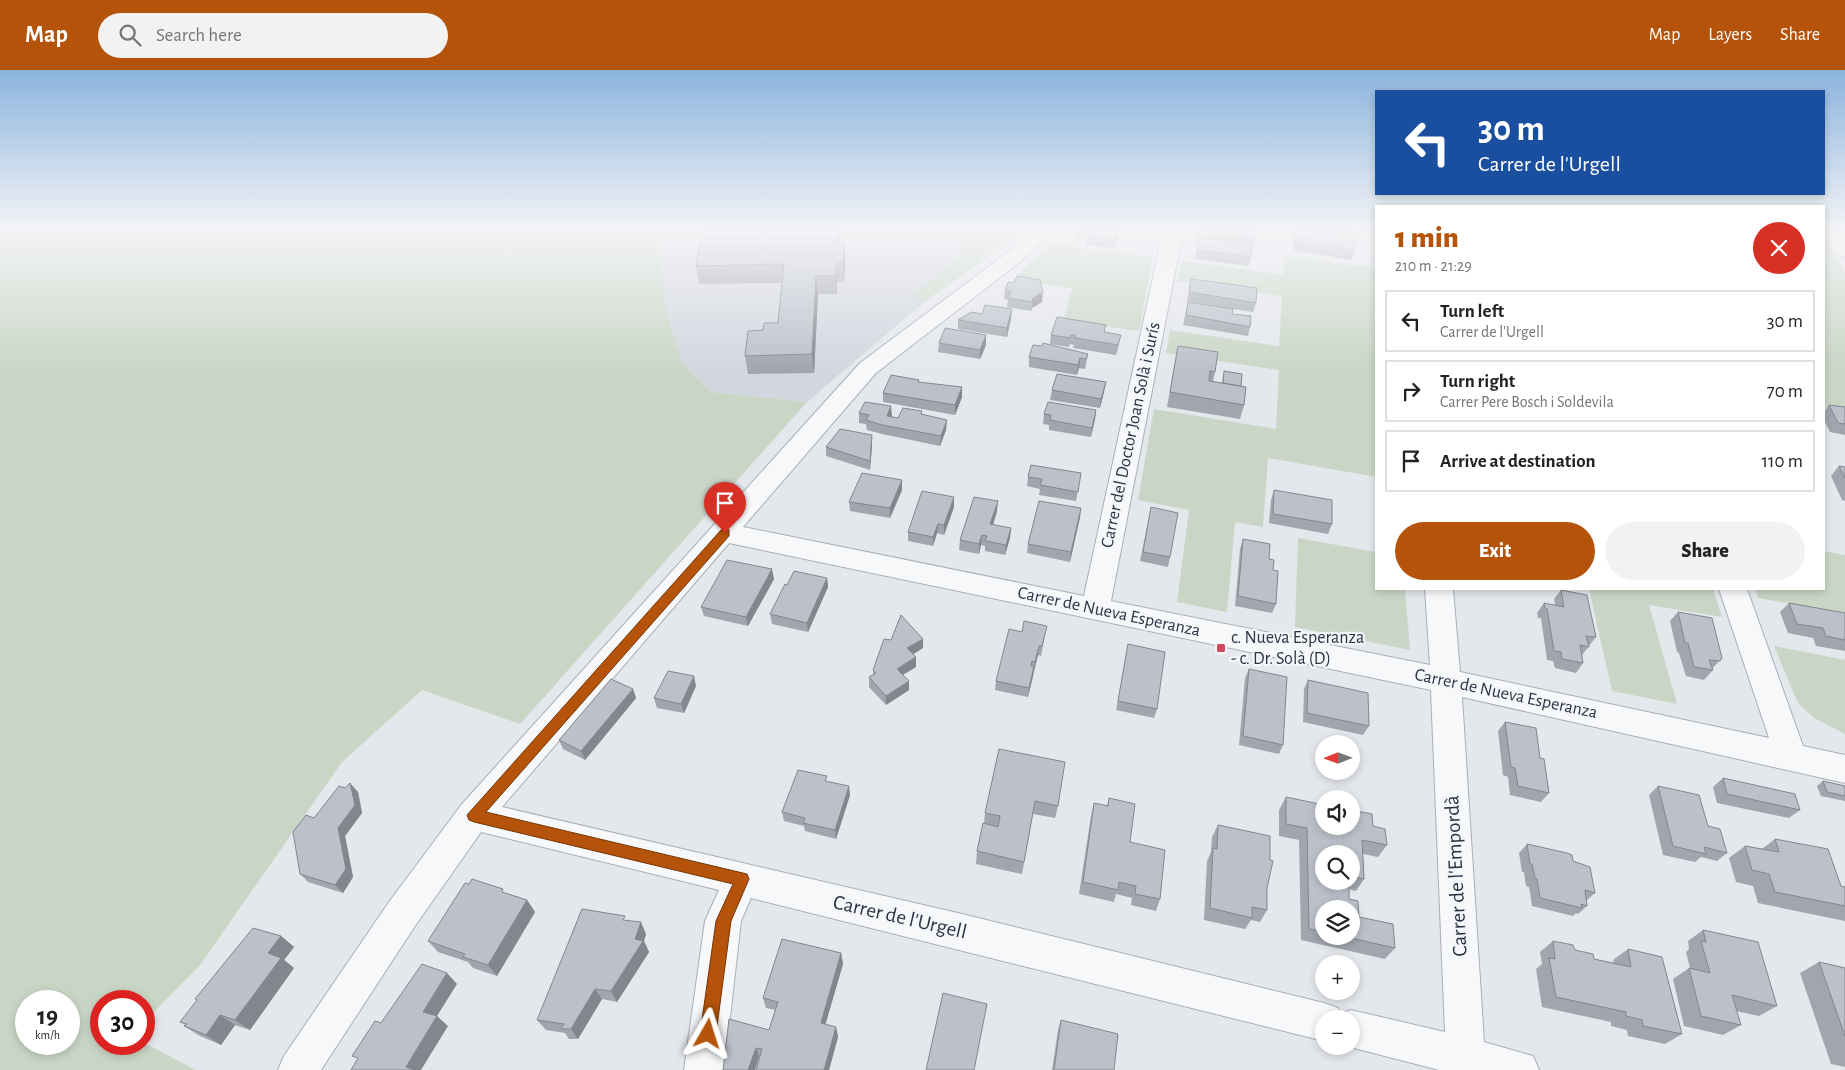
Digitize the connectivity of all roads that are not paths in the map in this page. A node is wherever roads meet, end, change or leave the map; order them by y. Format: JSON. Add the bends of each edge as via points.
{"nodes":[{"id":1,"x":987,"y":278,"type":"edge"},
{"id":2,"x":1163,"y":278,"type":"edge"},
{"id":3,"x":725,"y":533,"type":"junction"},
{"id":4,"x":1439,"y":590,"type":"edge"},
{"id":5,"x":1733,"y":590,"type":"edge"},
{"id":6,"x":1095,"y":609,"type":"junction"},
{"id":7,"x":1447,"y":681,"type":"junction"},
{"id":8,"x":1791,"y":757,"type":"junction"},
{"id":9,"x":1845,"y":768,"type":"edge"},
{"id":10,"x":474,"y":815,"type":"junction"},
{"id":11,"x":742,"y":879,"type":"junction"},
{"id":12,"x":1315,"y":1020,"type":"edge"},
{"id":13,"x":1360,"y":1032,"type":"edge"},
{"id":14,"x":1467,"y":1064,"type":"edge"},
{"id":15,"x":298,"y":1070,"type":"edge"},
{"id":16,"x":704,"y":1070,"type":"edge"},
{"id":17,"x":1519,"y":1070,"type":"edge"}],
"edges":[{"from":1,"to":3,"type":"street","via":[[868,368]]},
{"from":2,"to":6,"type":"street","name":"Carrer del Doctor Joan Solà i Surís"},
{"from":3,"to":6,"type":"street","name":"Carrer de Nueva Esperanza"},
{"from":3,"to":10,"type":"street"},
{"from":4,"to":7,"type":"street","name":"Carrer de l'Empordà"},
{"from":5,"to":8,"type":"street"},
{"from":6,"to":7,"type":"street","name":"Carrer de Nueva Esperanza"},
{"from":7,"to":8,"type":"street","name":"Carrer de Nueva Esperanza"},
{"from":7,"to":14,"type":"street","name":"Carrer de l'Empordà"},
{"from":8,"to":9,"type":"street","name":"Carrer de Nueva Esperanza"},
{"from":10,"to":11,"type":"street","name":"Carrer de l'Urgell"},
{"from":10,"to":15,"type":"street","via":[[402,914]]},
{"from":11,"to":12,"type":"street","name":"Carrer de l'Urgell"},
{"from":11,"to":16,"type":"street","via":[[723,921]]},
{"from":13,"to":14,"type":"street"},
{"from":14,"to":17,"type":"street"}]}
